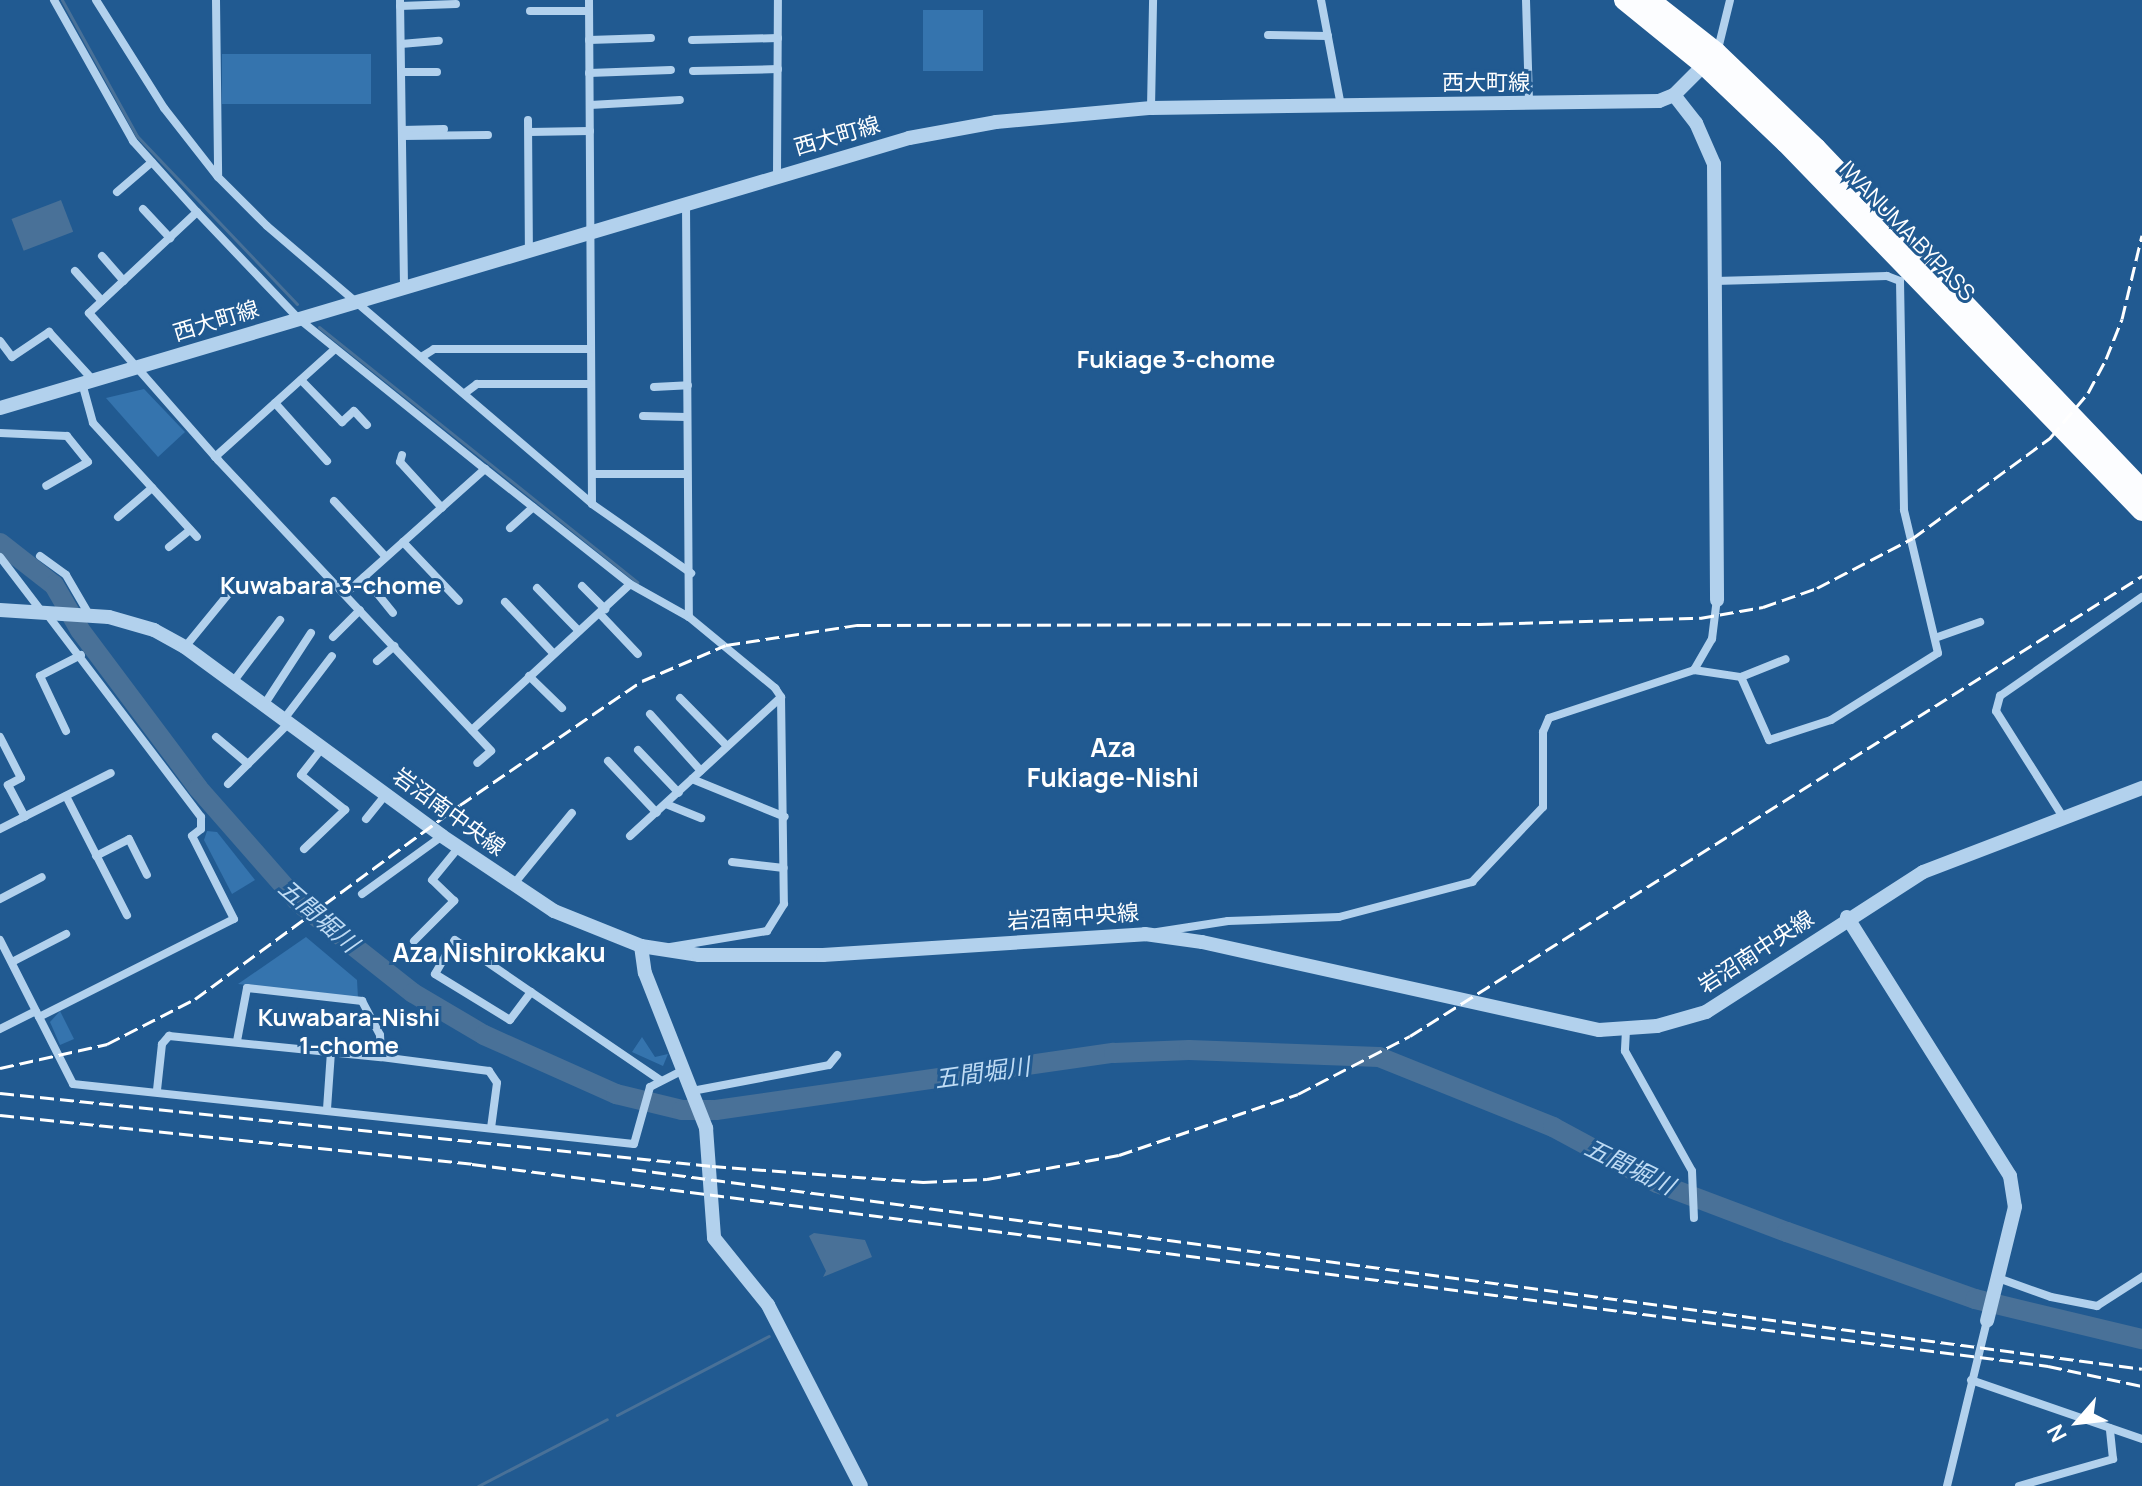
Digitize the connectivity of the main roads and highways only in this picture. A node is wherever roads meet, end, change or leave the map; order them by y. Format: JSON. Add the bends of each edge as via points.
{"nodes":[{"id":1,"x":1624,"y":0,"type":"edge"},
{"id":2,"x":1650,"y":0,"type":"edge"},
{"id":3,"x":1710,"y":59,"type":"junction"},
{"id":4,"x":2073,"y":428,"type":"junction"},
{"id":5,"x":2142,"y":489,"type":"edge"},
{"id":6,"x":2142,"y":511,"type":"edge"}],
"edges":[{"from":1,"to":3,"type":"highway","name":"IWANUMA BYPASS"},
{"from":2,"to":3,"type":"highway","name":"IWANUMA BYPASS"},
{"from":3,"to":4,"type":"highway","name":"IWANUMA BYPASS"},
{"from":4,"to":5,"type":"highway","name":"IWANUMA BYPASS"},
{"from":4,"to":6,"type":"highway","name":"IWANUMA BYPASS"}]}
